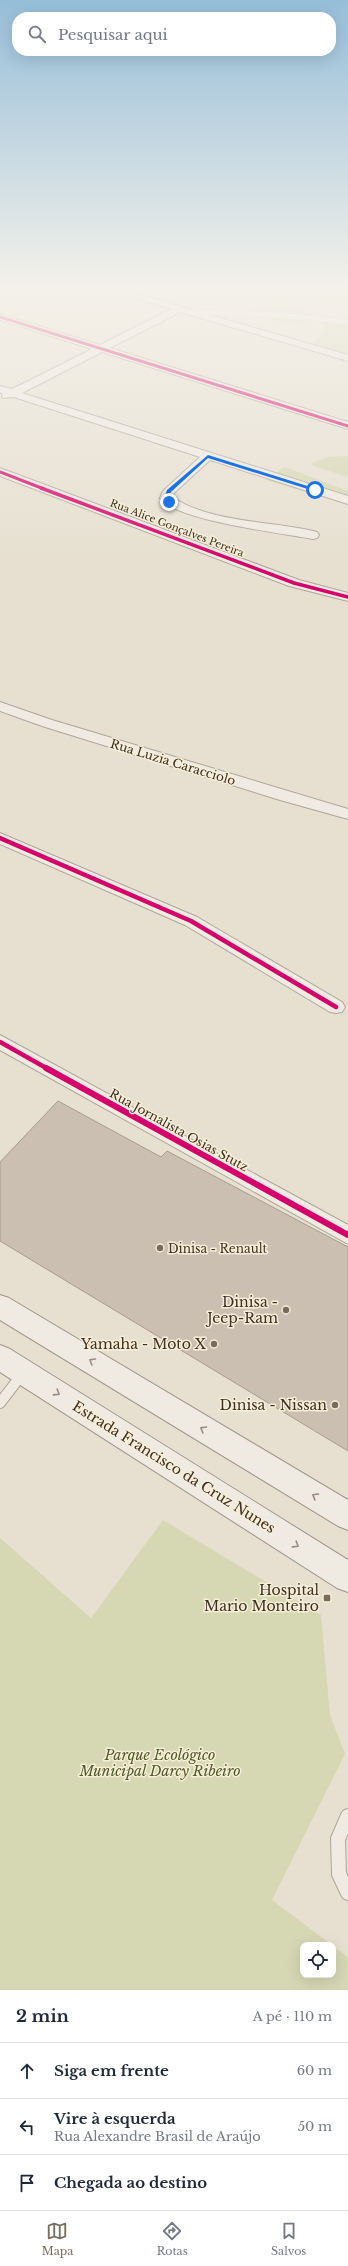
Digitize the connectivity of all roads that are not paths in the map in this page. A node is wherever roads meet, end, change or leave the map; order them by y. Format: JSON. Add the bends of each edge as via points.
{"nodes":[{"id":1,"x":43,"y":378,"type":"edge"},
{"id":2,"x":194,"y":378,"type":"edge"},
{"id":3,"x":0,"y":389,"type":"edge"},
{"id":4,"x":13,"y":393,"type":"junction"},
{"id":5,"x":0,"y":400,"type":"edge"},
{"id":6,"x":348,"y":426,"type":"edge"},
{"id":7,"x":208,"y":456,"type":"junction"},
{"id":8,"x":0,"y":472,"type":"edge"},
{"id":9,"x":348,"y":500,"type":"edge"},
{"id":10,"x":313,"y":535,"type":"dead end"},
{"id":11,"x":348,"y":597,"type":"edge"},
{"id":12,"x":0,"y":706,"type":"edge"},
{"id":13,"x":348,"y":814,"type":"edge"},
{"id":14,"x":0,"y":838,"type":"edge"},
{"id":15,"x":336,"y":1007,"type":"dead end"},
{"id":16,"x":0,"y":1042,"type":"edge"},
{"id":17,"x":348,"y":1235,"type":"edge"},
{"id":18,"x":0,"y":1306,"type":"edge"},
{"id":19,"x":0,"y":1356,"type":"edge"},
{"id":20,"x":24,"y":1372,"type":"junction"},
{"id":21,"x":0,"y":1403,"type":"edge"},
{"id":22,"x":348,"y":1516,"type":"edge"},
{"id":23,"x":348,"y":1577,"type":"edge"},
{"id":24,"x":348,"y":1816,"type":"edge"},
{"id":25,"x":348,"y":1892,"type":"edge"}],
"edges":[{"from":1,"to":4,"type":"street"},
{"from":2,"to":6,"type":"street"},
{"from":3,"to":4,"type":"street"},
{"from":4,"to":5,"type":"street"},
{"from":4,"to":7,"type":"street"},
{"from":7,"to":9,"type":"street"},
{"from":7,"to":10,"type":"street","via":[[169,491],[166,498],[169,502],[189,510]]},
{"from":8,"to":11,"type":"street","name":"Rua Alice Gonçalves Pereira","via":[[294,583]]},
{"from":12,"to":13,"type":"street","name":"Rua Luzia Caracciolo","via":[[286,797]]},
{"from":14,"to":15,"type":"street","via":[[191,921]]},
{"from":16,"to":17,"type":"street","name":"Rua Jornalista Osias Stutz"},
{"from":22,"to":18,"type":"main road","one_way":true},
{"from":19,"to":20,"type":"main road","name":"Estrada Francisco da Cruz Nunes"},
{"from":20,"to":21,"type":"lane"},
{"from":20,"to":23,"type":"main road","name":"Estrada Francisco da Cruz Nunes","one_way":true},
{"from":24,"to":25,"type":"lane","via":[[338,1839],[339,1874]]}]}
